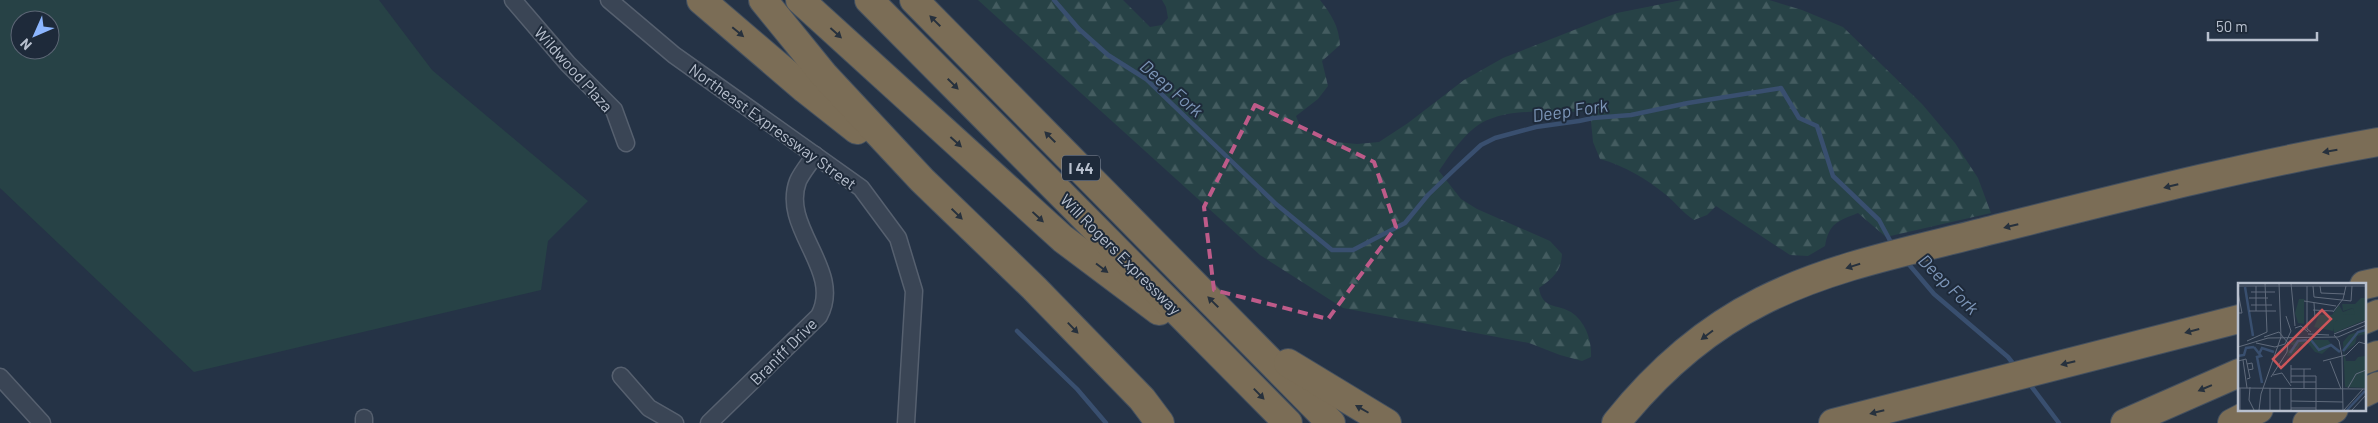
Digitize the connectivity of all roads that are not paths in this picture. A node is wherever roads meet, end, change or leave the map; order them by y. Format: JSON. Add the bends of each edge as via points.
{"nodes":[{"id":1,"x":513,"y":0,"type":"edge"},
{"id":2,"x":609,"y":0,"type":"edge"},
{"id":3,"x":701,"y":0,"type":"edge"},
{"id":4,"x":763,"y":0,"type":"edge"},
{"id":5,"x":800,"y":0,"type":"edge"},
{"id":6,"x":869,"y":0,"type":"edge"},
{"id":7,"x":914,"y":0,"type":"edge"},
{"id":8,"x":2378,"y":142,"type":"edge"},
{"id":9,"x":626,"y":143,"type":"dead end"},
{"id":10,"x":815,"y":155,"type":"junction"},
{"id":11,"x":922,"y":180,"type":"junction"},
{"id":12,"x":2378,"y":314,"type":"edge"},
{"id":13,"x":2238,"y":319,"type":"edge"},
{"id":14,"x":2366,"y":319,"type":"edge"},
{"id":15,"x":1247,"y":337,"type":"junction"},
{"id":16,"x":2378,"y":355,"type":"edge"},
{"id":17,"x":2366,"y":359,"type":"edge"},
{"id":18,"x":1230,"y":364,"type":"junction"},
{"id":19,"x":2238,"y":373,"type":"edge"},
{"id":20,"x":621,"y":376,"type":"dead end"},
{"id":21,"x":0,"y":377,"type":"edge"},
{"id":22,"x":2378,"y":386,"type":"edge"},
{"id":23,"x":2366,"y":392,"type":"edge"},
{"id":24,"x":1142,"y":399,"type":"junction"},
{"id":25,"x":2257,"y":410,"type":"edge"},
{"id":26,"x":2332,"y":410,"type":"edge"},
{"id":27,"x":42,"y":423,"type":"edge"},
{"id":28,"x":675,"y":423,"type":"edge"},
{"id":29,"x":709,"y":423,"type":"edge"},
{"id":30,"x":906,"y":423,"type":"edge"},
{"id":31,"x":1154,"y":423,"type":"edge"},
{"id":32,"x":1160,"y":423,"type":"edge"},
{"id":33,"x":1288,"y":423,"type":"edge"},
{"id":34,"x":1331,"y":423,"type":"edge"},
{"id":35,"x":1387,"y":423,"type":"edge"},
{"id":36,"x":1616,"y":423,"type":"edge"},
{"id":37,"x":1833,"y":423,"type":"edge"},
{"id":38,"x":2125,"y":423,"type":"edge"},
{"id":39,"x":2232,"y":423,"type":"edge"},
{"id":40,"x":2307,"y":423,"type":"edge"}],
"edges":[{"from":1,"to":9,"type":"street","name":"Wildwood Plaza","via":[[568,64],[614,110]]},
{"from":2,"to":10,"type":"street","name":"Northeast Expressway Street","via":[[674,55]]},
{"from":3,"to":11,"type":"highway","one_way":true,"via":[[805,89]]},
{"from":4,"to":11,"type":"highway","via":[[824,75]]},
{"from":5,"to":18,"type":"highway","one_way":true,"via":[[1063,239]]},
{"from":6,"to":18,"type":"highway","name":"Will Rogers Expressway","number":"I 44","one_way":true},
{"from":15,"to":7,"type":"highway","name":"Will Rogers Expressway","number":"I 44","one_way":true},
{"from":8,"to":36,"type":"highway","one_way":true,"via":[[2270,163],[2058,214],[1853,266],[1798,285],[1721,325],[1676,358]]},
{"from":10,"to":29,"type":"street","name":"Braniff Drive","via":[[798,181],[794,207],[820,270],[826,293],[825,304],[819,316]]},
{"from":10,"to":30,"type":"street","name":"Northeast Expressway Street","via":[[861,188],[898,238],[914,291]]},
{"from":11,"to":24,"type":"highway","one_way":true},
{"from":12,"to":14,"type":"highway"},
{"from":13,"to":37,"type":"highway","one_way":true},
{"from":15,"to":34,"type":"highway","name":"Will Rogers Expressway","number":"I 44"},
{"from":35,"to":15,"type":"highway","one_way":true},
{"from":16,"to":17,"type":"highway"},
{"from":18,"to":33,"type":"highway","name":"Will Rogers Expressway","number":"I 44","one_way":true},
{"from":19,"to":38,"type":"highway","one_way":true},
{"from":20,"to":28,"type":"street","via":[[649,408]]},
{"from":21,"to":27,"type":"street"},
{"from":22,"to":23,"type":"highway"},
{"from":24,"to":31,"type":"highway"},
{"from":24,"to":32,"type":"highway"},
{"from":25,"to":39,"type":"highway"},
{"from":26,"to":40,"type":"highway"}]}
